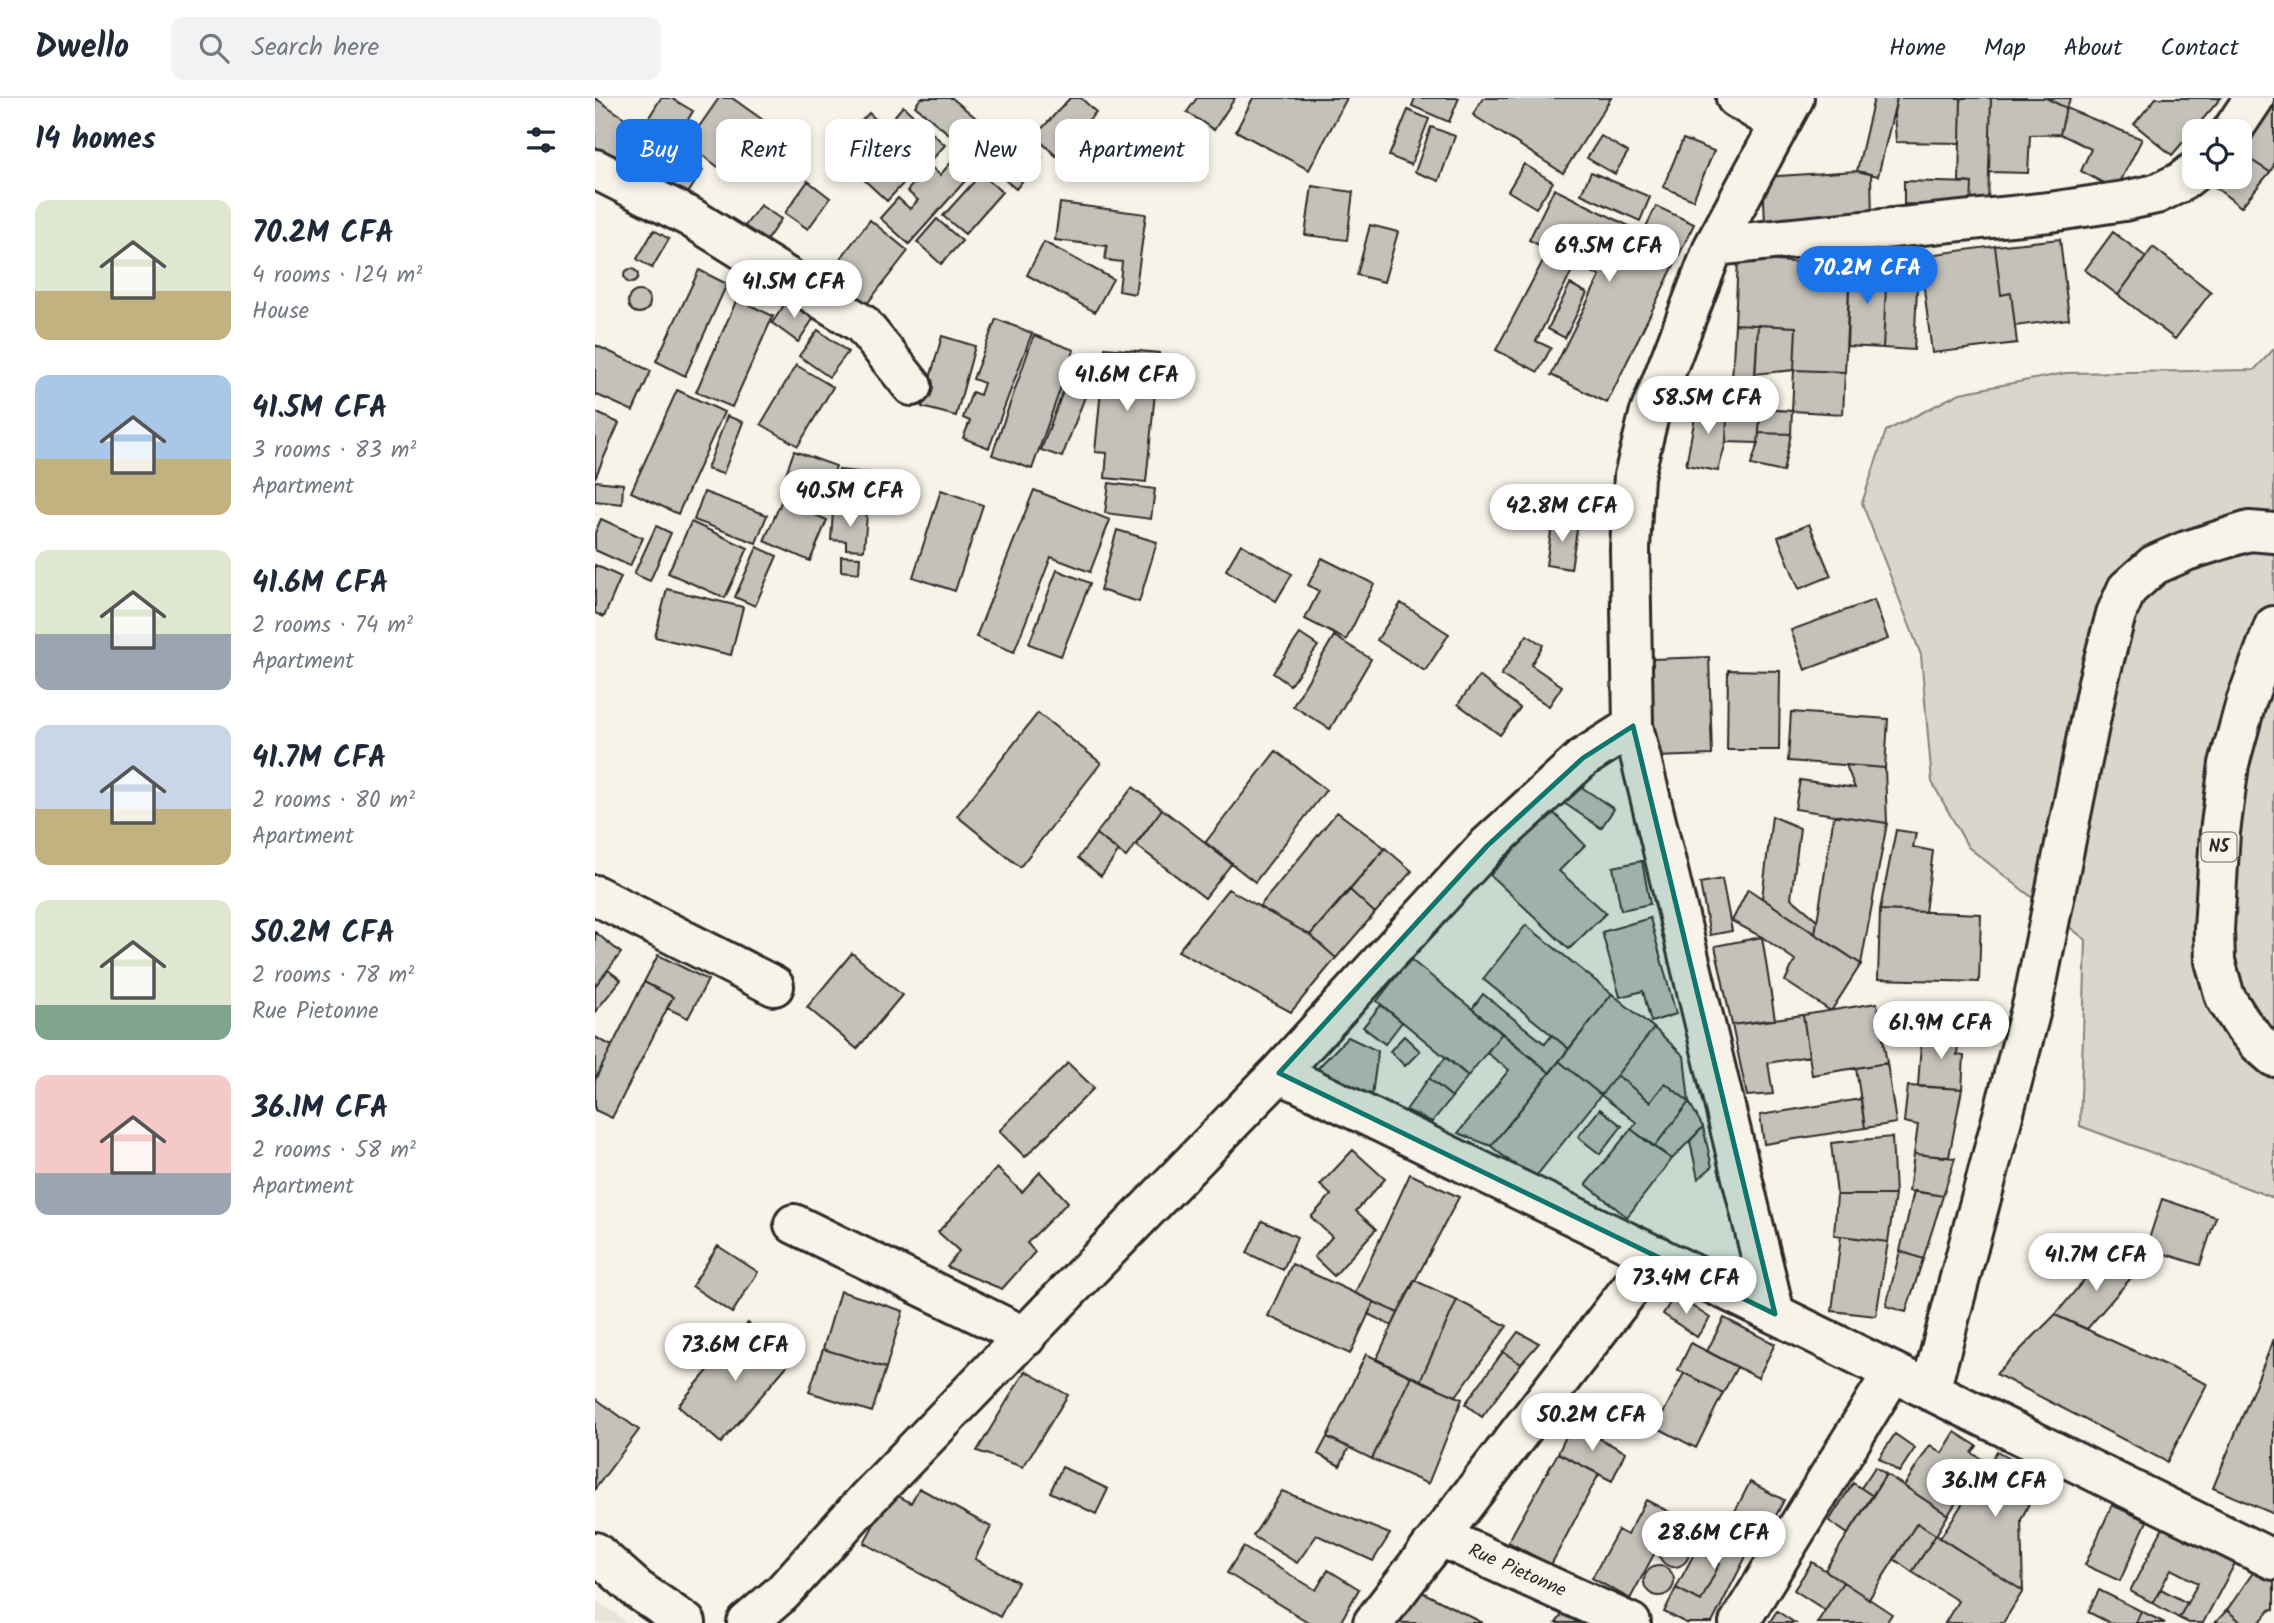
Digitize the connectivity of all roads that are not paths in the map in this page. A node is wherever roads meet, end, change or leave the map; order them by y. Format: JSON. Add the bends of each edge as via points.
{"nodes":[{"id":1,"x":1736,"y":98,"type":"edge"},
{"id":2,"x":2254,"y":98,"type":"edge"},
{"id":3,"x":1786,"y":111,"type":"edge"},
{"id":4,"x":2240,"y":119,"type":"edge"},
{"id":5,"x":595,"y":169,"type":"edge"},
{"id":6,"x":2182,"y":181,"type":"edge"},
{"id":7,"x":1714,"y":246,"type":"junction"},
{"id":8,"x":912,"y":386,"type":"dead end"},
{"id":9,"x":2274,"y":533,"type":"edge"},
{"id":10,"x":2274,"y":626,"type":"edge"},
{"id":11,"x":1633,"y":726,"type":"junction"},
{"id":12,"x":595,"y":895,"type":"edge"},
{"id":13,"x":774,"y":986,"type":"dead end"},
{"id":14,"x":2274,"y":1057,"type":"edge"},
{"id":15,"x":1279,"y":1073,"type":"junction"},
{"id":16,"x":795,"y":1224,"type":"dead end"},
{"id":17,"x":1655,"y":1255,"type":"junction"},
{"id":18,"x":1775,"y":1314,"type":"junction"},
{"id":19,"x":1026,"y":1337,"type":"junction"},
{"id":20,"x":1893,"y":1372,"type":"junction"},
{"id":21,"x":1930,"y":1391,"type":"junction"},
{"id":22,"x":1441,"y":1537,"type":"junction"},
{"id":23,"x":595,"y":1552,"type":"edge"},
{"id":24,"x":2274,"y":1560,"type":"edge"},
{"id":25,"x":685,"y":1623,"type":"edge"},
{"id":26,"x":747,"y":1623,"type":"edge"},
{"id":27,"x":1373,"y":1623,"type":"edge"},
{"id":28,"x":1631,"y":1623,"type":"edge"},
{"id":29,"x":1739,"y":1623,"type":"edge"}],
"edges":[{"from":1,"to":3,"type":"street"},
{"from":2,"to":4,"type":"street"},
{"from":3,"to":7,"type":"street"},
{"from":5,"to":8,"type":"street","via":[[690,217],[862,324]]},
{"from":6,"to":7,"type":"street","via":[[2156,194],[2050,212]]},
{"from":7,"to":11,"type":"street","via":[[1649,415],[1634,476],[1630,549]]},
{"from":9,"to":21,"type":"street","via":[[2249,531],[2154,565],[2127,589],[2116,614],[2033,1002]]},
{"from":10,"to":14,"type":"street","number":"N5","via":[[2229,764],[2214,929],[2215,961],[2225,996],[2242,1024]]},
{"from":11,"to":15,"type":"street","via":[[1583,758],[1487,846]]},
{"from":11,"to":18,"type":"street"},
{"from":12,"to":13,"type":"street"},
{"from":15,"to":17,"type":"street"},
{"from":15,"to":19,"type":"street"},
{"from":16,"to":19,"type":"street"},
{"from":17,"to":18,"type":"street"},
{"from":17,"to":22,"type":"street"},
{"from":18,"to":20,"type":"street"},
{"from":19,"to":26,"type":"street","via":[[782,1593]]},
{"from":20,"to":21,"type":"street"},
{"from":20,"to":29,"type":"street"},
{"from":21,"to":24,"type":"street"},
{"from":22,"to":27,"type":"street"},
{"from":22,"to":28,"type":"street","name":"Rue Pietonne"},
{"from":23,"to":25,"type":"street"}]}
